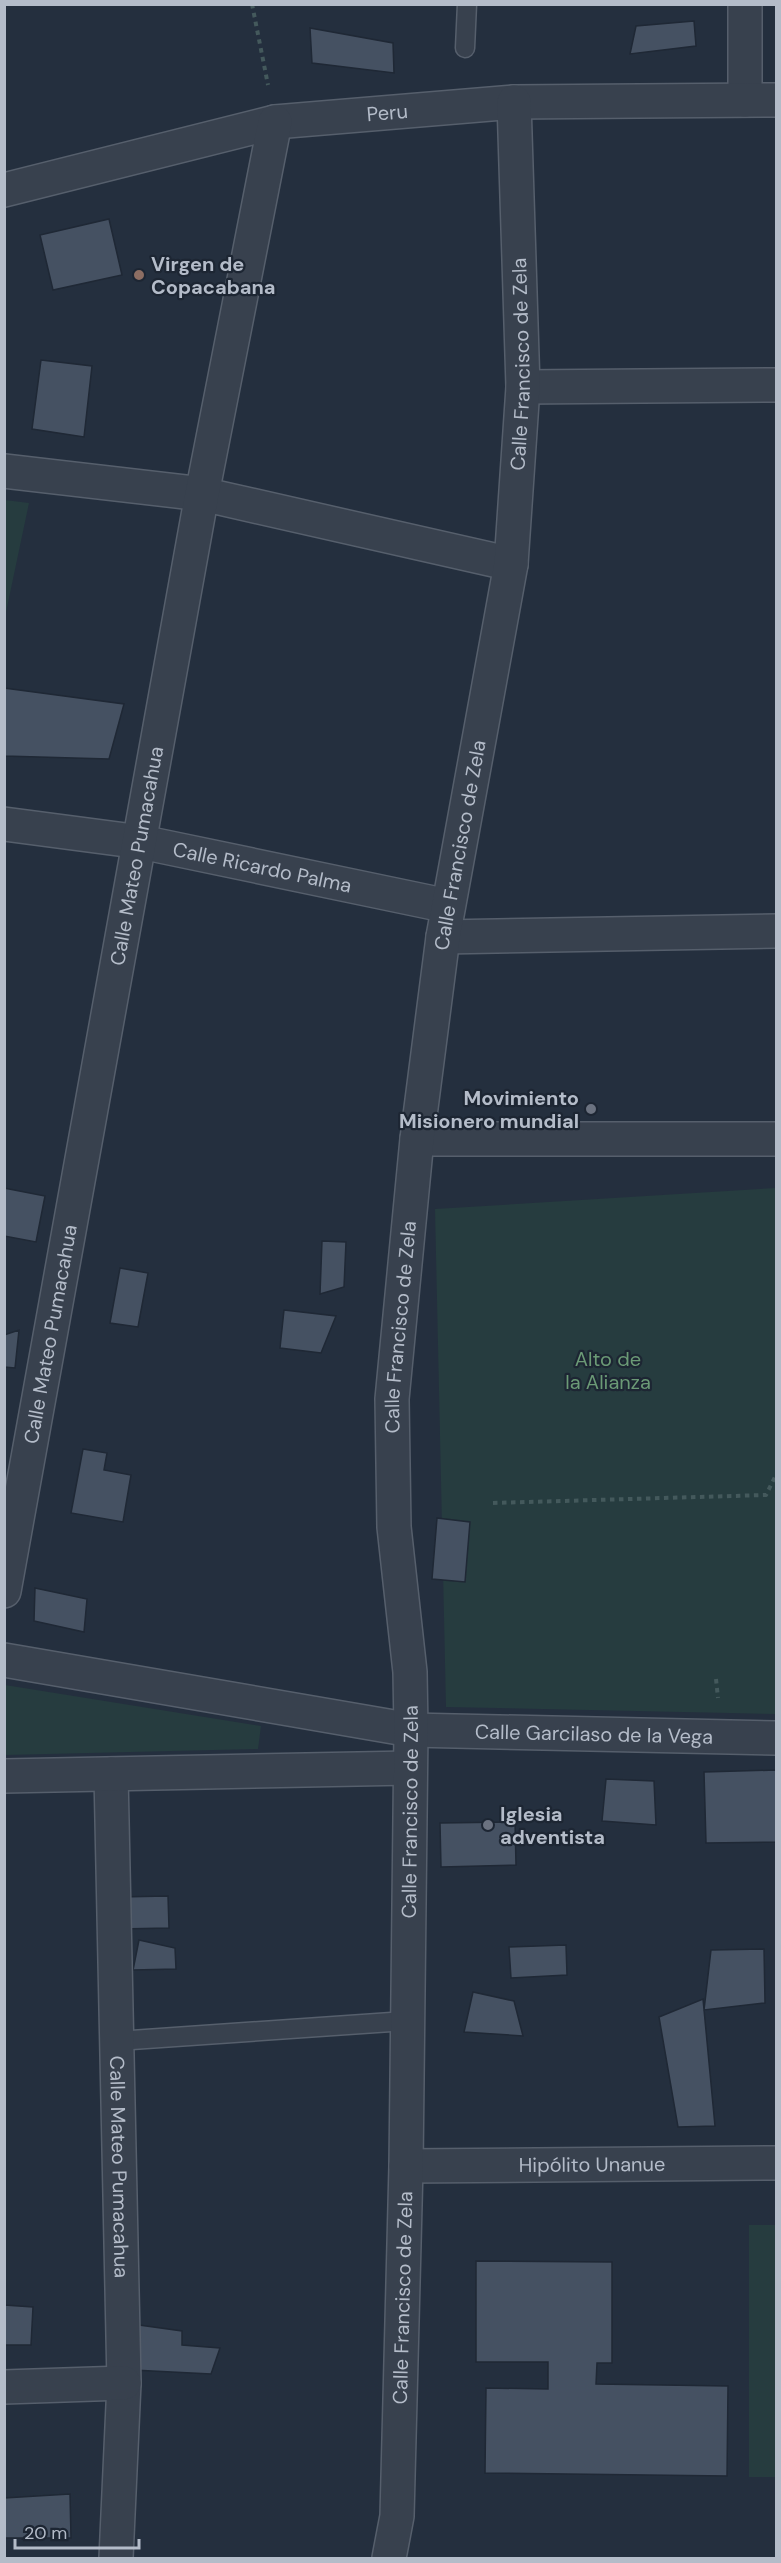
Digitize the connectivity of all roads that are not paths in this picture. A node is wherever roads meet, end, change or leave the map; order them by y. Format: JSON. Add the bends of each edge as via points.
{"nodes":[{"id":1,"x":467,"y":4,"type":"edge"},
{"id":2,"x":745,"y":4,"type":"edge"},
{"id":3,"x":465,"y":48,"type":"dead end"},
{"id":4,"x":761,"y":100,"type":"edge"},
{"id":5,"x":514,"y":102,"type":"junction"},
{"id":6,"x":275,"y":122,"type":"junction"},
{"id":7,"x":6,"y":181,"type":"edge"},
{"id":8,"x":777,"y":385,"type":"edge"},
{"id":9,"x":523,"y":387,"type":"junction"},
{"id":10,"x":4,"y":471,"type":"edge"},
{"id":11,"x":202,"y":494,"type":"junction"},
{"id":12,"x":511,"y":564,"type":"junction"},
{"id":13,"x":4,"y":824,"type":"edge"},
{"id":14,"x":140,"y":843,"type":"junction"},
{"id":15,"x":445,"y":922,"type":"junction"},
{"id":16,"x":777,"y":931,"type":"edge"},
{"id":17,"x":417,"y":1139,"type":"junction"},
{"id":18,"x":777,"y":1139,"type":"edge"},
{"id":19,"x":4,"y":1591,"type":"edge"},
{"id":20,"x":4,"y":1660,"type":"edge"},
{"id":21,"x":411,"y":1730,"type":"junction"},
{"id":22,"x":777,"y":1738,"type":"edge"},
{"id":23,"x":410,"y":1768,"type":"junction"},
{"id":24,"x":111,"y":1774,"type":"junction"},
{"id":25,"x":4,"y":1776,"type":"edge"},
{"id":26,"x":406,"y":2021,"type":"junction"},
{"id":27,"x":117,"y":2041,"type":"junction"},
{"id":28,"x":777,"y":2163,"type":"edge"},
{"id":29,"x":406,"y":2166,"type":"junction"},
{"id":30,"x":124,"y":2383,"type":"junction"},
{"id":31,"x":4,"y":2387,"type":"edge"},
{"id":32,"x":116,"y":2559,"type":"edge"},
{"id":33,"x":389,"y":2559,"type":"edge"}],
"edges":[{"from":1,"to":3,"type":"lane"},
{"from":2,"to":4,"type":"street"},
{"from":4,"to":5,"type":"street","name":"Peru"},
{"from":5,"to":6,"type":"street","name":"Peru"},
{"from":5,"to":9,"type":"street","name":"Calle Francisco de Zela"},
{"from":6,"to":7,"type":"street","name":"Peru"},
{"from":6,"to":11,"type":"street","name":"Calle Mateo Pumacahua"},
{"from":8,"to":9,"type":"street"},
{"from":9,"to":12,"type":"street","name":"Calle Francisco de Zela"},
{"from":10,"to":11,"type":"street"},
{"from":11,"to":12,"type":"street"},
{"from":11,"to":14,"type":"street","name":"Calle Mateo Pumacahua"},
{"from":12,"to":15,"type":"street","name":"Calle Francisco de Zela"},
{"from":13,"to":14,"type":"street","name":"Calle Ricardo Palma"},
{"from":14,"to":15,"type":"street","name":"Calle Ricardo Palma"},
{"from":14,"to":19,"type":"street","name":"Calle Mateo Pumacahua"},
{"from":15,"to":16,"type":"street","name":"Calle Ricardo Palma"},
{"from":15,"to":17,"type":"street","name":"Calle Francisco de Zela"},
{"from":17,"to":18,"type":"street"},
{"from":17,"to":21,"type":"street","name":"Calle Francisco de Zela","via":[[392,1399],[394,1527],[410,1672]]},
{"from":20,"to":21,"type":"street","name":"Calle Garcilaso de la Vega"},
{"from":21,"to":22,"type":"street","name":"Calle Garcilaso de la Vega"},
{"from":21,"to":23,"type":"street","name":"Calle Francisco de Zela"},
{"from":23,"to":24,"type":"street"},
{"from":23,"to":26,"type":"street","name":"Calle Francisco de Zela"},
{"from":24,"to":25,"type":"street"},
{"from":24,"to":27,"type":"street","name":"Calle Mateo Pumacahua"},
{"from":26,"to":27,"type":"lane"},
{"from":26,"to":29,"type":"street","name":"Calle Francisco de Zela"},
{"from":27,"to":30,"type":"street","name":"Calle Mateo Pumacahua"},
{"from":28,"to":29,"type":"street","name":"Hipólito Unanue"},
{"from":29,"to":33,"type":"street","name":"Calle Francisco de Zela","via":[[397,2516]]},
{"from":30,"to":31,"type":"street"},
{"from":30,"to":32,"type":"street","name":"Calle Mateo Pumacahua"}]}
